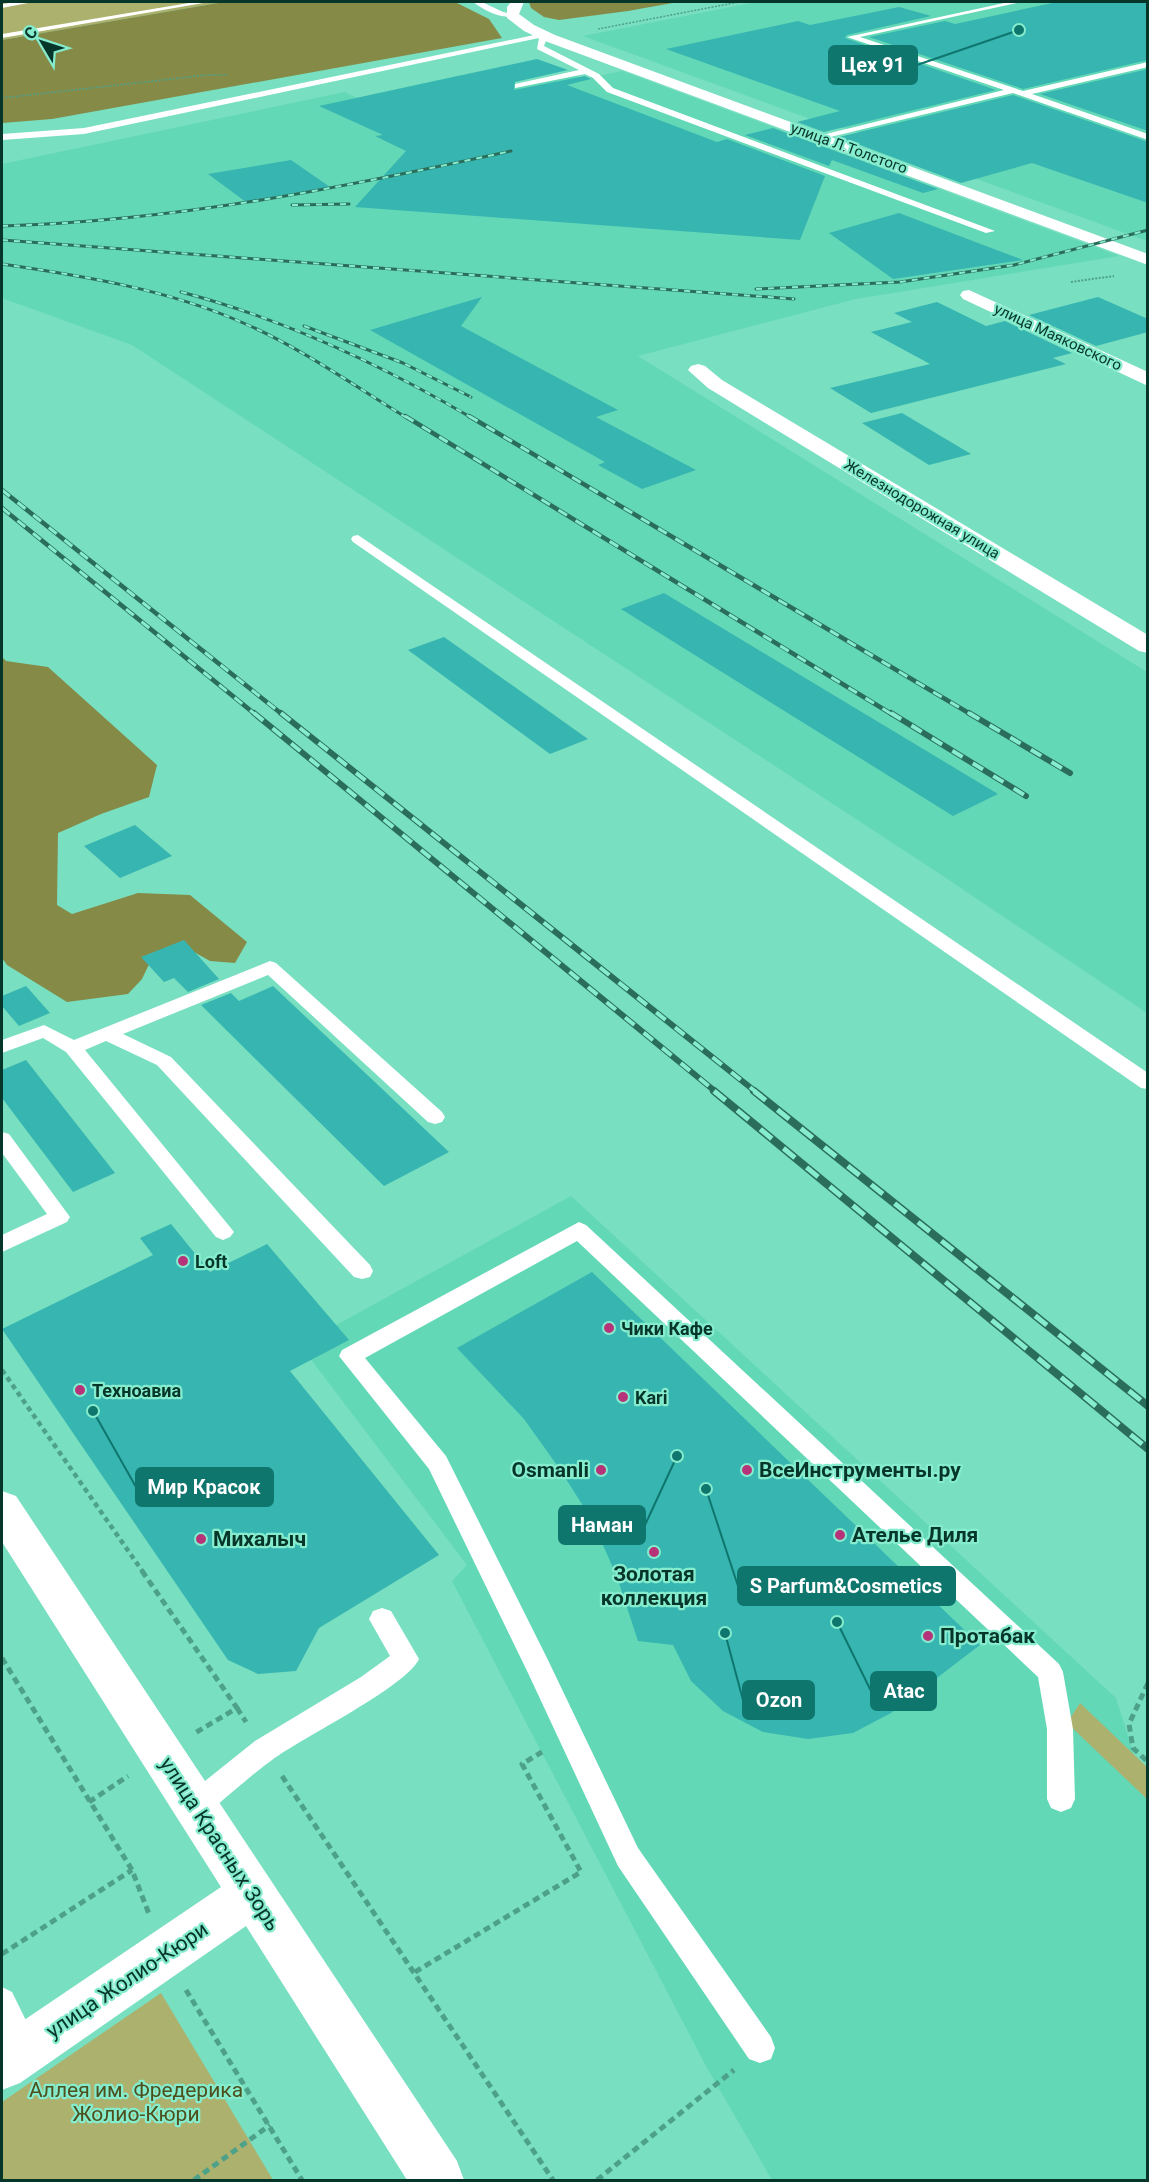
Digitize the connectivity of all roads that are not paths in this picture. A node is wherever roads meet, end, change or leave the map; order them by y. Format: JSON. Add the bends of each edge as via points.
{"nodes":[{"id":1,"x":30,"y":2,"type":"edge"},
{"id":2,"x":205,"y":2,"type":"edge"},
{"id":3,"x":477,"y":2,"type":"edge"},
{"id":4,"x":518,"y":2,"type":"edge"},
{"id":5,"x":1017,"y":2,"type":"edge"},
{"id":6,"x":2,"y":6,"type":"edge"},
{"id":7,"x":513,"y":15,"type":"junction"},
{"id":8,"x":2,"y":36,"type":"edge"},
{"id":9,"x":547,"y":37,"type":"junction"},
{"id":10,"x":1148,"y":64,"type":"edge"},
{"id":11,"x":587,"y":71,"type":"junction"},
{"id":12,"x":518,"y":86,"type":"dead end"},
{"id":13,"x":1012,"y":91,"type":"junction"},
{"id":14,"x":1023,"y":94,"type":"junction"},
{"id":15,"x":2,"y":137,"type":"edge"},
{"id":16,"x":1148,"y":137,"type":"edge"},
{"id":17,"x":821,"y":138,"type":"junction"},
{"id":18,"x":990,"y":231,"type":"dead end"},
{"id":19,"x":1148,"y":260,"type":"edge"},
{"id":20,"x":969,"y":295,"type":"dead end"},
{"id":21,"x":698,"y":370,"type":"dead end"},
{"id":22,"x":1148,"y":380,"type":"edge"},
{"id":23,"x":358,"y":539,"type":"dead end"},
{"id":24,"x":1148,"y":646,"type":"edge"},
{"id":25,"x":109,"y":1035,"type":"junction"},
{"id":26,"x":2,"y":1047,"type":"edge"},
{"id":27,"x":73,"y":1048,"type":"junction"},
{"id":28,"x":1148,"y":1083,"type":"edge"},
{"id":29,"x":435,"y":1117,"type":"dead end"},
{"id":30,"x":2,"y":1139,"type":"edge"},
{"id":31,"x":223,"y":1232,"type":"dead end"},
{"id":32,"x":2,"y":1244,"type":"edge"},
{"id":33,"x":362,"y":1271,"type":"dead end"},
{"id":34,"x":2,"y":1508,"type":"edge"},
{"id":35,"x":382,"y":1619,"type":"dead end"},
{"id":36,"x":1062,"y":1799,"type":"dead end"},
{"id":37,"x":195,"y":1806,"type":"junction"},
{"id":38,"x":252,"y":1894,"type":"junction"},
{"id":39,"x":2,"y":2002,"type":"edge"},
{"id":40,"x":760,"y":2048,"type":"road end"},
{"id":41,"x":13,"y":2057,"type":"edge"},
{"id":42,"x":438,"y":2181,"type":"edge"}],
"edges":[{"from":1,"to":6,"type":"lane"},
{"from":2,"to":8,"type":"lane"},
{"from":3,"to":7,"type":"lane","via":[[501,14]]},
{"from":4,"to":7,"type":"street"},
{"from":5,"to":13,"type":"lane","via":[[851,37]]},
{"from":7,"to":9,"type":"street","name":"улица Л.Толстого"},
{"from":9,"to":11,"type":"lane","via":[[540,47]]},
{"from":9,"to":15,"type":"lane","via":[[84,131]]},
{"from":9,"to":17,"type":"street","name":"улица Л.Толстого"},
{"from":10,"to":14,"type":"lane"},
{"from":11,"to":12,"type":"lane"},
{"from":11,"to":18,"type":"lane","via":[[610,90]]},
{"from":13,"to":14,"type":"lane"},
{"from":13,"to":17,"type":"lane"},
{"from":14,"to":16,"type":"lane"},
{"from":17,"to":19,"type":"street","name":"улица Л.Толстого"},
{"from":20,"to":22,"type":"street","name":"улица Маяковского"},
{"from":21,"to":24,"type":"street","name":"Железнодорожная улица"},
{"from":23,"to":28,"type":"lane"},
{"from":25,"to":27,"type":"lane"},
{"from":25,"to":29,"type":"lane","via":[[270,967]]},
{"from":25,"to":33,"type":"lane","via":[[164,1061]]},
{"from":26,"to":27,"type":"lane","via":[[44,1031]]},
{"from":27,"to":31,"type":"lane"},
{"from":30,"to":32,"type":"lane","via":[[60,1217]]},
{"from":34,"to":37,"type":"street","name":"улица Красных Зорь"},
{"from":35,"to":37,"type":"lane","via":[[406,1659],[264,1750]]},
{"from":36,"to":40,"type":"lane","via":[[1060,1729],[1050,1672],[579,1230],[350,1356],[438,1463],[627,1857]]},
{"from":37,"to":38,"type":"street","name":"улица Красных Зорь"},
{"from":38,"to":41,"type":"street","name":"улица Жолио-Кюри"},
{"from":38,"to":42,"type":"street","name":"улица Красных Зорь"},
{"from":39,"to":41,"type":"lane"}]}
